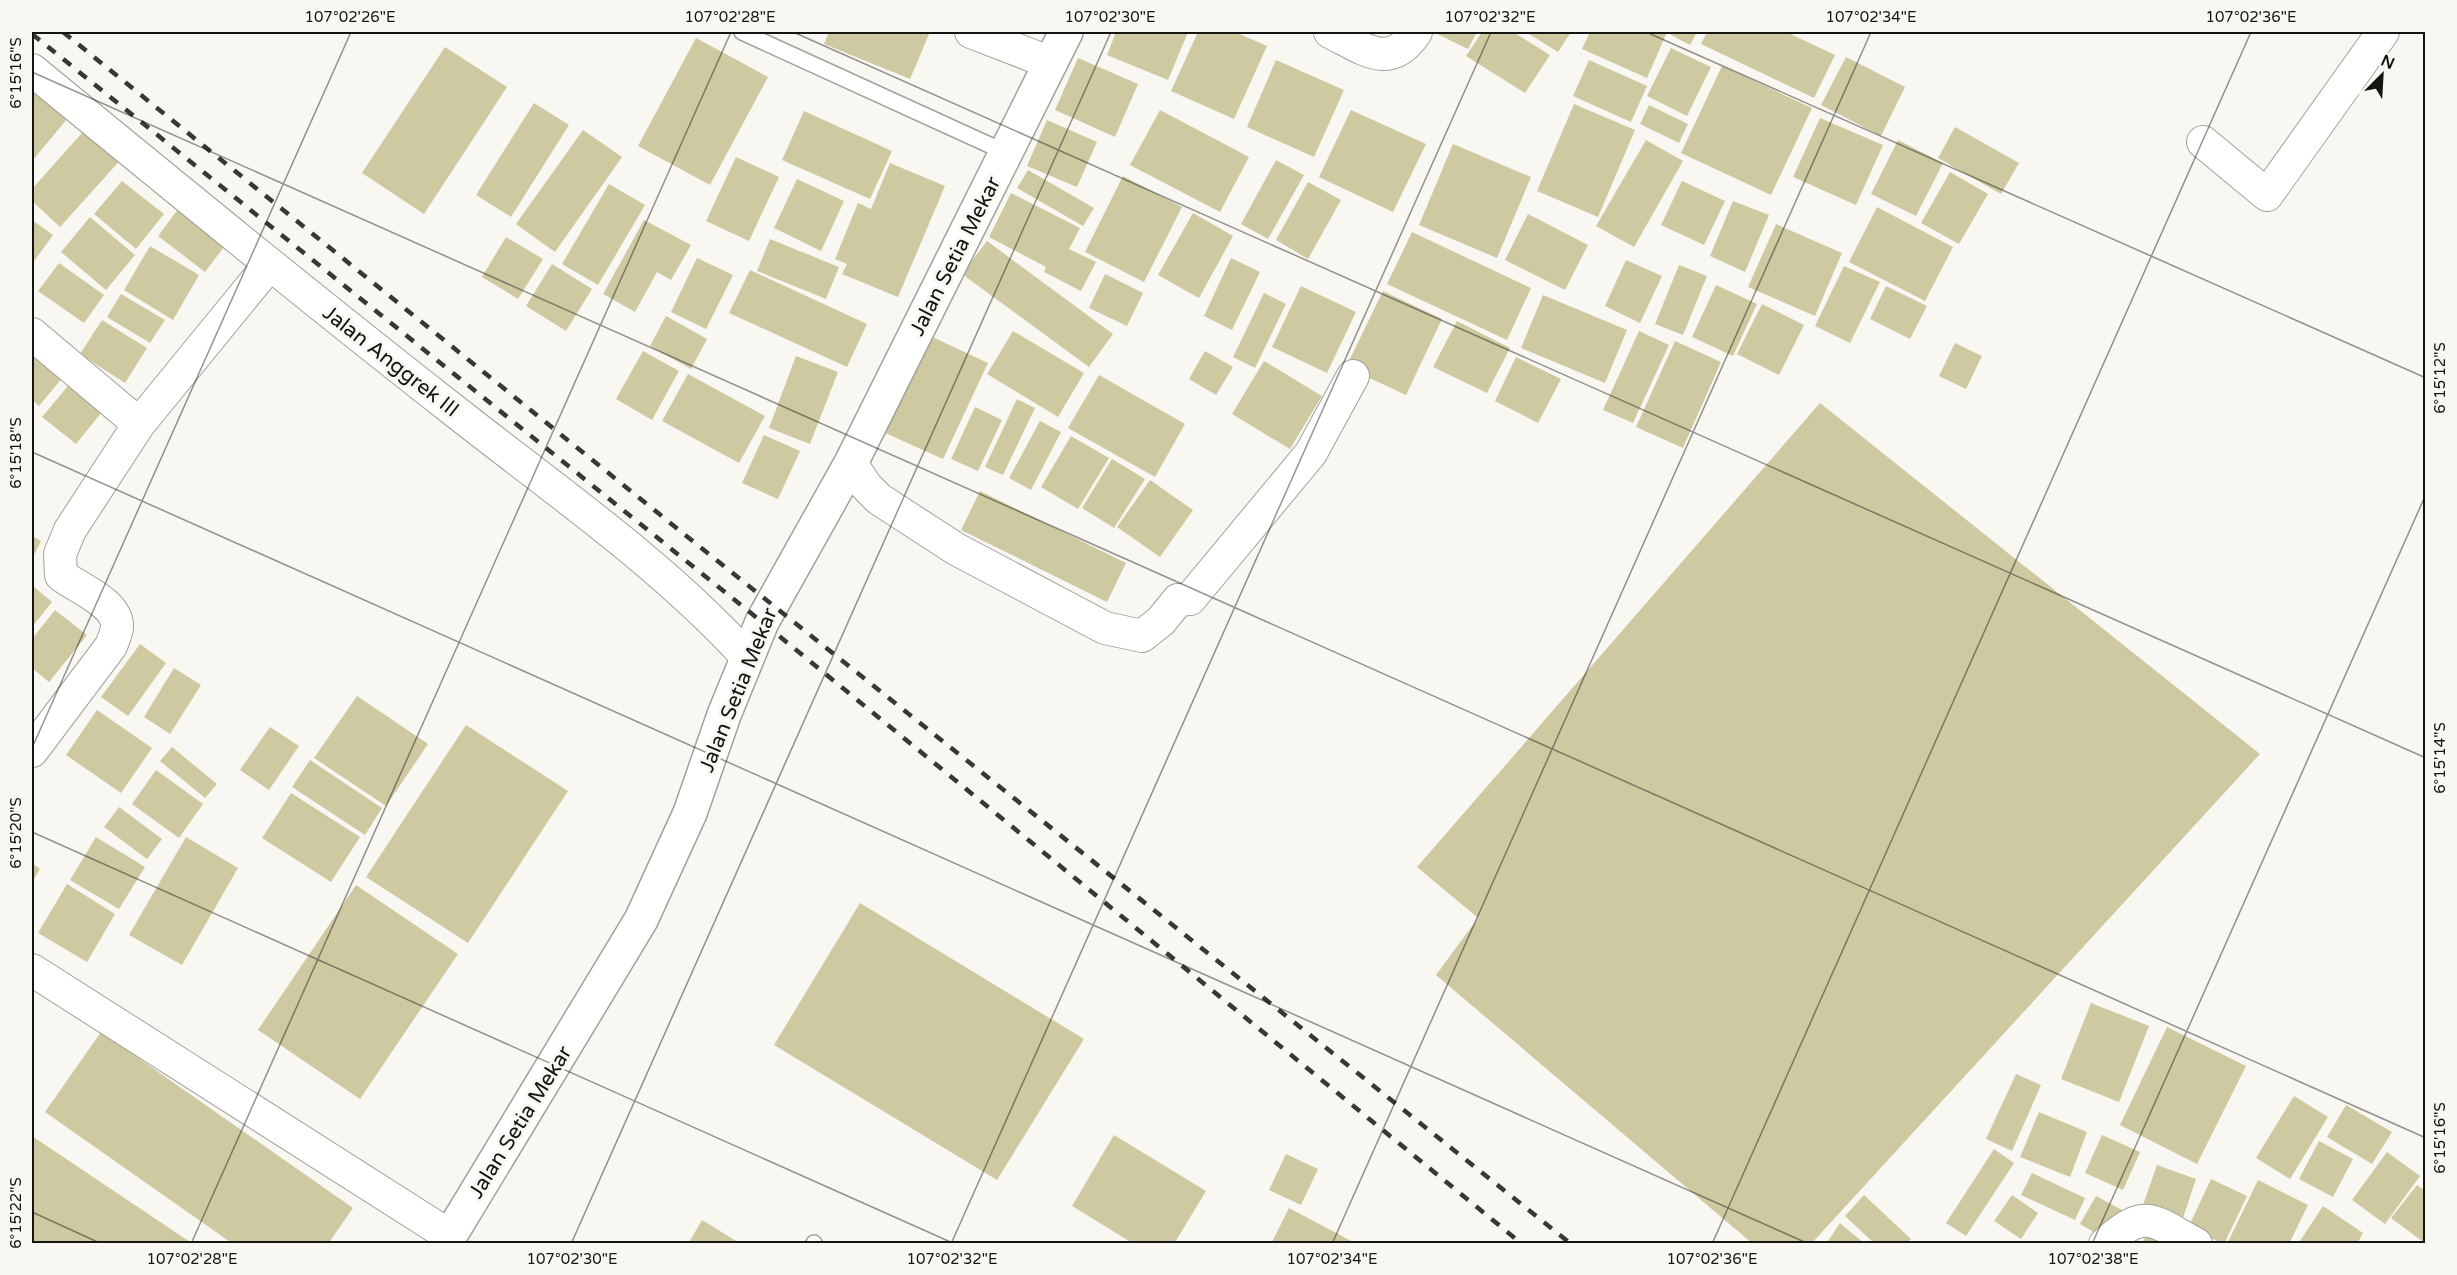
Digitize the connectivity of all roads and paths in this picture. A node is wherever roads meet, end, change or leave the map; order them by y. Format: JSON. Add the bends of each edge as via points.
{"nodes":[{"id":1,"x":742,"y":32,"type":"edge"},
{"id":2,"x":971,"y":32,"type":"edge"},
{"id":3,"x":1066,"y":32,"type":"edge"},
{"id":4,"x":1330,"y":32,"type":"edge"},
{"id":5,"x":1416,"y":32,"type":"edge"},
{"id":6,"x":2383,"y":32,"type":"edge"},
{"id":7,"x":1051,"y":63,"type":"junction"},
{"id":8,"x":32,"y":70,"type":"edge"},
{"id":9,"x":2203,"y":142,"type":"dead end"},
{"id":10,"x":1007,"y":153,"type":"junction"},
{"id":11,"x":269,"y":265,"type":"junction"},
{"id":12,"x":32,"y":334,"type":"edge"},
{"id":13,"x":1353,"y":376,"type":"dead end"},
{"id":14,"x":139,"y":424,"type":"junction"},
{"id":15,"x":851,"y":463,"type":"junction"},
{"id":16,"x":747,"y":657,"type":"junction"},
{"id":17,"x":32,"y":751,"type":"edge"},
{"id":18,"x":32,"y":970,"type":"edge"},
{"id":19,"x":447,"y":1240,"type":"edge"},
{"id":20,"x":2105,"y":1244,"type":"edge"},
{"id":21,"x":2196,"y":1244,"type":"edge"}],
"edges":[{"from":1,"to":10,"type":"lane"},
{"from":2,"to":7,"type":"street"},
{"from":3,"to":7,"type":"street","name":"Jalan Setia Mekar"},
{"from":4,"to":5,"type":"street","via":[[1373,53],[1388,55],[1399,52]]},
{"from":6,"to":9,"type":"street","via":[[2267,195]]},
{"from":7,"to":10,"type":"street","name":"Jalan Setia Mekar"},
{"from":8,"to":11,"type":"street","name":"Jalan Anggrek III"},
{"from":10,"to":15,"type":"street","name":"Jalan Setia Mekar"},
{"from":11,"to":14,"type":"street"},
{"from":11,"to":16,"type":"street","name":"Jalan Anggrek III","via":[[635,553],[706,612]]},
{"from":12,"to":14,"type":"street"},
{"from":13,"to":15,"type":"street","via":[[1311,453],[1190,599],[1178,600],[1142,636],[1106,628],[956,549],[879,500]]},
{"from":14,"to":17,"type":"street","via":[[70,531],[60,554],[61,575],[113,612],[117,627],[111,646]]},
{"from":15,"to":16,"type":"street","name":"Jalan Setia Mekar","via":[[771,604]]},
{"from":16,"to":19,"type":"street","name":"Jalan Setia Mekar","via":[[690,813],[641,920]]},
{"from":18,"to":19,"type":"street"},
{"from":20,"to":21,"type":"street","via":[[2136,1220],[2146,1218]]}]}
